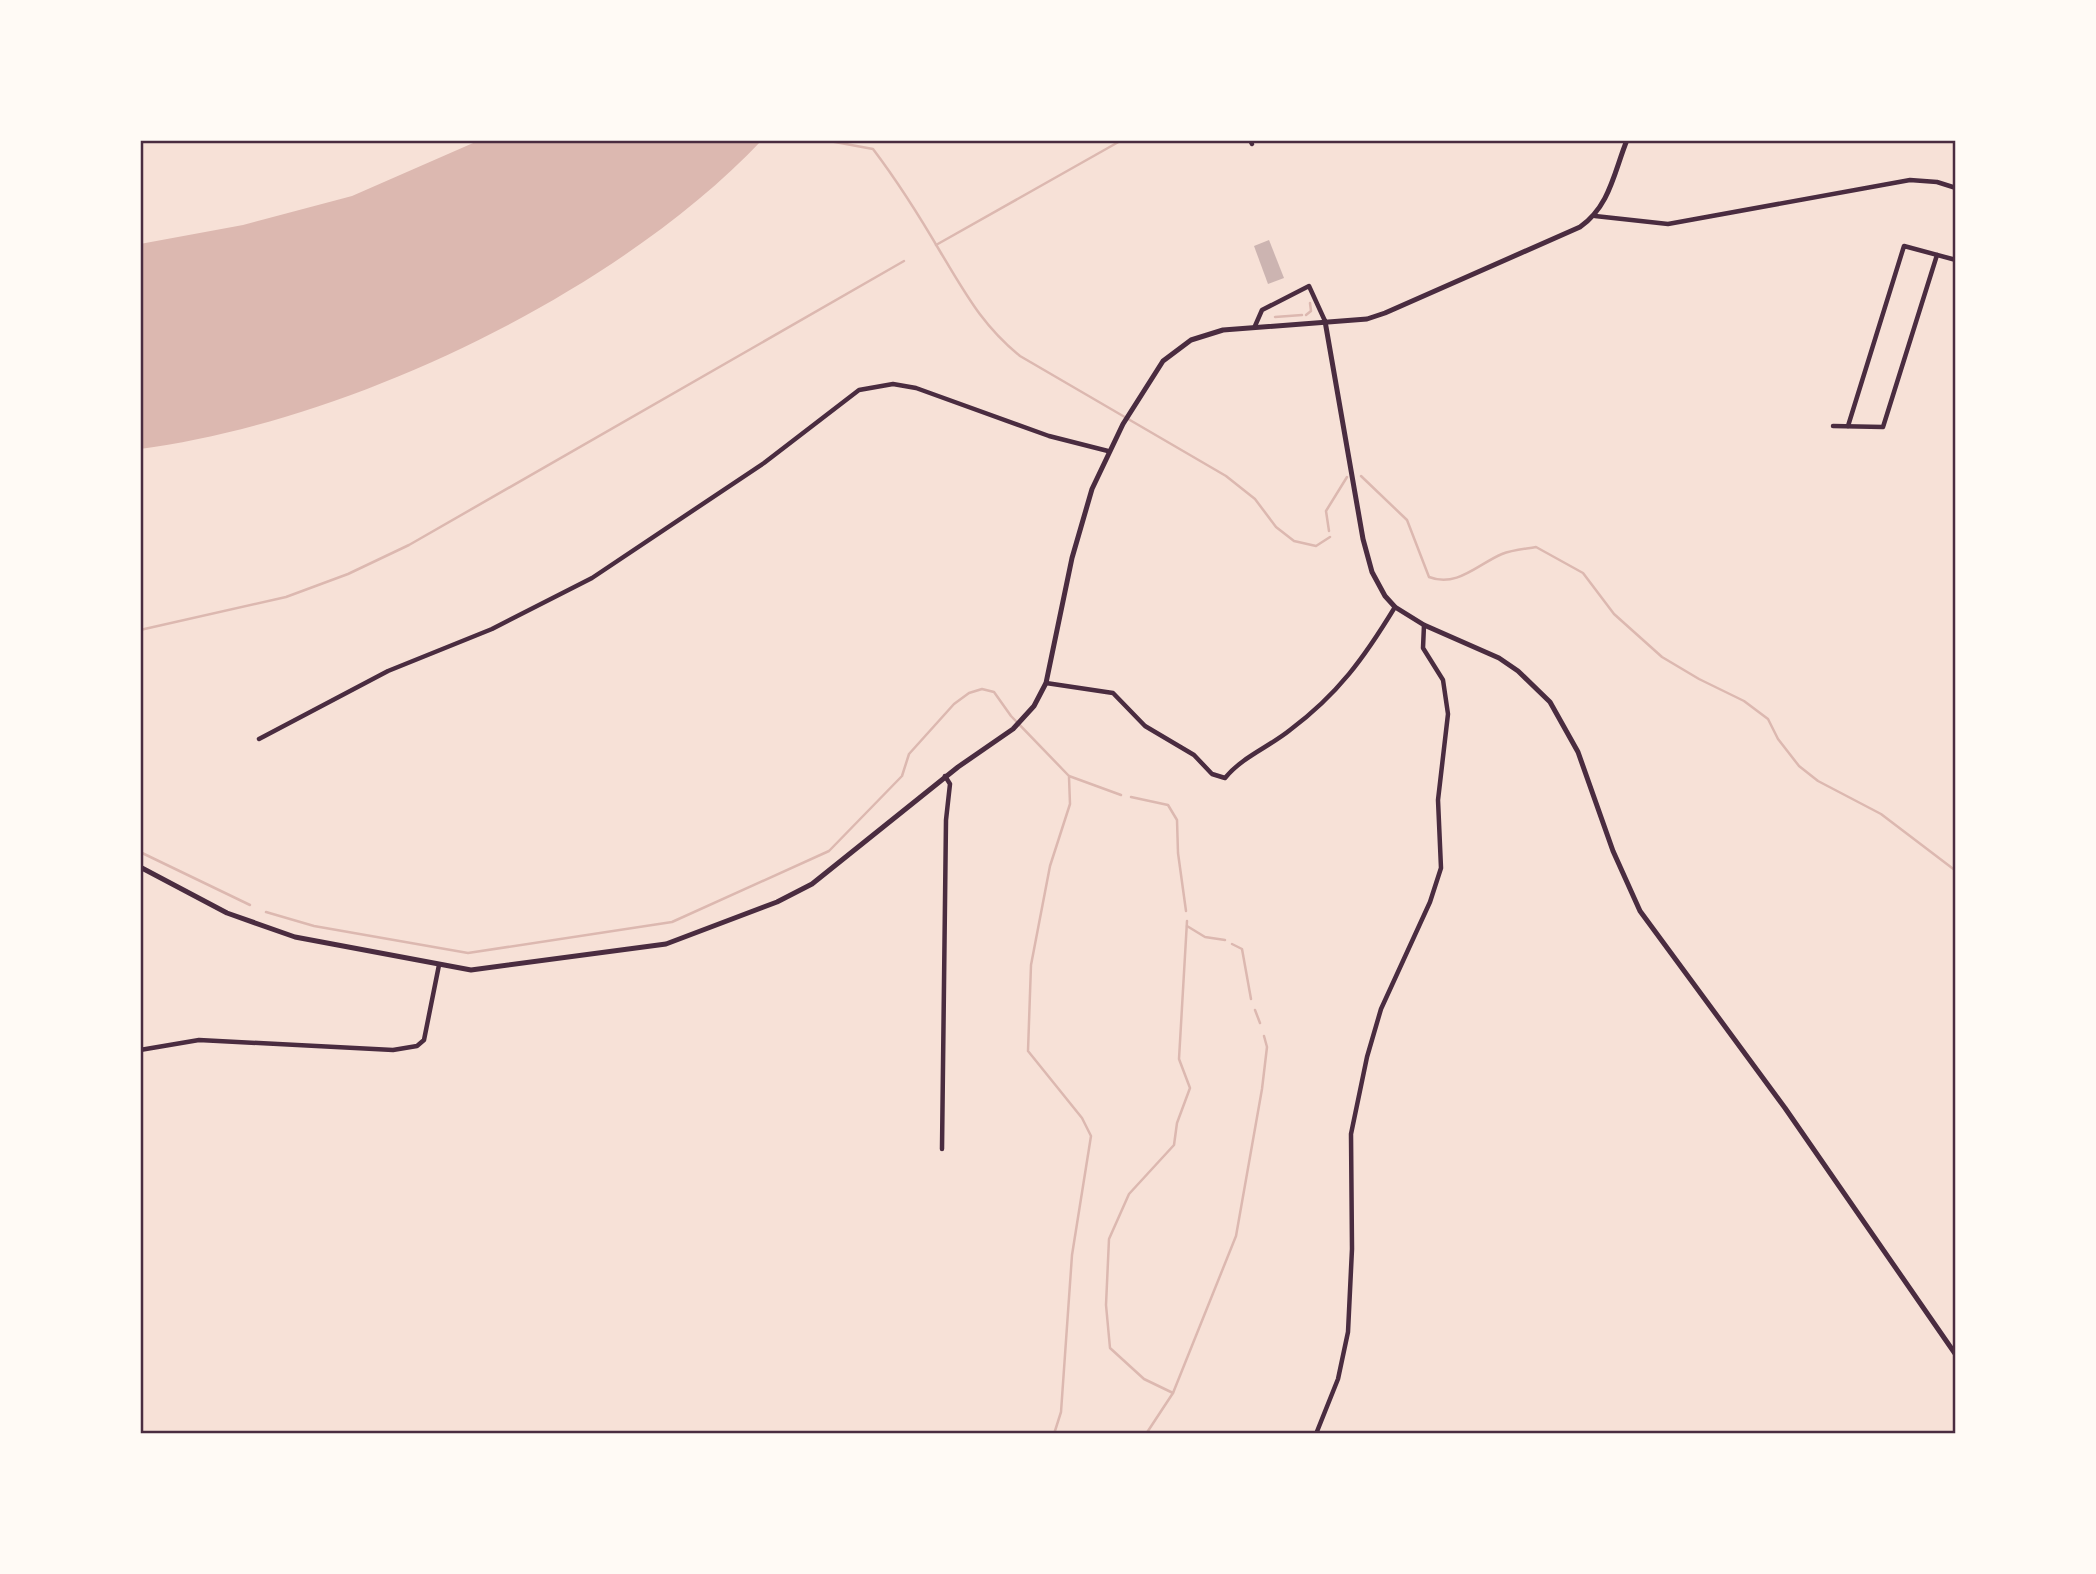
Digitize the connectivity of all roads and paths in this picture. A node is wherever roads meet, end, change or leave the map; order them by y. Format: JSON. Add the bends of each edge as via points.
{"nodes":[{"id":1,"x":1627,"y":140,"type":"edge"},
{"id":2,"x":1956,"y":188,"type":"edge"},
{"id":3,"x":1595,"y":216,"type":"junction"},
{"id":4,"x":1937,"y":255,"type":"junction"},
{"id":5,"x":1956,"y":260,"type":"edge"},
{"id":6,"x":1325,"y":321,"type":"junction"},
{"id":7,"x":1255,"y":326,"type":"junction"},
{"id":8,"x":1833,"y":426,"type":"dead end"},
{"id":9,"x":1848,"y":426,"type":"junction"},
{"id":10,"x":1108,"y":451,"type":"junction"},
{"id":11,"x":1395,"y":607,"type":"junction"},
{"id":12,"x":1424,"y":625,"type":"junction"},
{"id":13,"x":1046,"y":683,"type":"junction"},
{"id":14,"x":259,"y":739,"type":"dead end"},
{"id":15,"x":945,"y":776,"type":"junction"},
{"id":16,"x":140,"y":867,"type":"edge"},
{"id":17,"x":439,"y":965,"type":"junction"},
{"id":18,"x":140,"y":1049,"type":"edge"},
{"id":19,"x":942,"y":1149,"type":"dead end"},
{"id":20,"x":1956,"y":1355,"type":"edge"},
{"id":21,"x":1316,"y":1434,"type":"edge"}],
"edges":[{"from":1,"to":3,"type":"street","via":[[1606,200]]},
{"from":2,"to":3,"type":"street","via":[[1910,180],[1668,224]]},
{"from":3,"to":6,"type":"street","via":[[1399,309],[1367,318]]},
{"from":4,"to":5,"type":"street"},
{"from":4,"to":9,"type":"street","via":[[1883,427]]},
{"from":4,"to":9,"type":"street","via":[[1905,246]]},
{"from":6,"to":7,"type":"street"},
{"from":6,"to":7,"type":"street","via":[[1309,286],[1268,305]]},
{"from":6,"to":11,"type":"street","via":[[1363,539],[1373,572]]},
{"from":7,"to":10,"type":"street","via":[[1205,335],[1179,347],[1157,369]]},
{"from":8,"to":9,"type":"street"},
{"from":10,"to":13,"type":"street","via":[[1078,536]]},
{"from":10,"to":14,"type":"street","via":[[1049,436],[916,388],[893,384],[867,387],[764,463],[592,578],[492,629],[388,671]]},
{"from":11,"to":12,"type":"street"},
{"from":11,"to":13,"type":"street","via":[[1364,658],[1336,692],[1225,778],[1212,774],[1194,755],[1145,726],[1113,693]]},
{"from":12,"to":20,"type":"street","via":[[1499,658],[1550,702],[1578,752],[1640,911],[1790,1115]]},
{"from":12,"to":21,"type":"street","via":[[1423,648],[1443,680],[1448,714],[1438,800],[1441,868],[1381,1009],[1367,1057],[1350,1134],[1353,1237],[1348,1332],[1338,1379]]},
{"from":13,"to":15,"type":"street","via":[[1027,716],[1013,729]]},
{"from":15,"to":17,"type":"street","via":[[812,884],[717,926],[644,949],[471,970]]},
{"from":15,"to":19,"type":"street","via":[[950,784]]},
{"from":16,"to":17,"type":"street","via":[[227,913],[267,928]]},
{"from":17,"to":18,"type":"street","via":[[424,1040],[410,1048],[393,1051],[199,1040]]}]}
